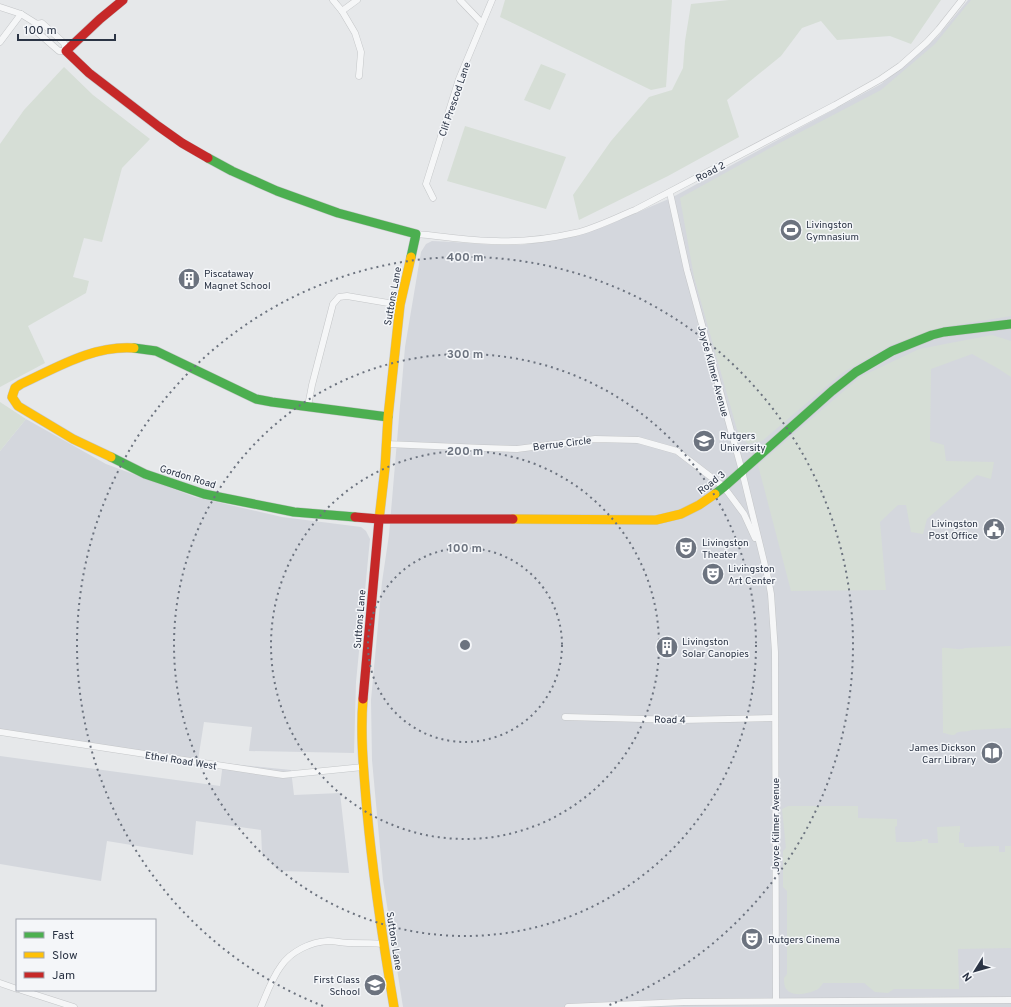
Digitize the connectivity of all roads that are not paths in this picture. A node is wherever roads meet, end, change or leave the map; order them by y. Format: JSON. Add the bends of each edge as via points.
{"nodes":[{"id":1,"x":123,"y":0,"type":"edge"},
{"id":2,"x":333,"y":0,"type":"edge"},
{"id":3,"x":357,"y":0,"type":"edge"},
{"id":4,"x":460,"y":0,"type":"edge"},
{"id":5,"x":492,"y":0,"type":"edge"},
{"id":6,"x":962,"y":0,"type":"edge"},
{"id":7,"x":0,"y":7,"type":"edge"},
{"id":8,"x":342,"y":11,"type":"junction"},
{"id":9,"x":21,"y":14,"type":"junction"},
{"id":10,"x":482,"y":23,"type":"junction"},
{"id":11,"x":37,"y":24,"type":"junction"},
{"id":12,"x":0,"y":42,"type":"edge"},
{"id":13,"x":66,"y":51,"type":"junction"},
{"id":14,"x":358,"y":76,"type":"dead end"},
{"id":15,"x":670,"y":193,"type":"junction"},
{"id":16,"x":432,"y":198,"type":"dead end"},
{"id":17,"x":416,"y":234,"type":"junction"},
{"id":18,"x":400,"y":305,"type":"junction"},
{"id":19,"x":1011,"y":324,"type":"edge"},
{"id":20,"x":308,"y":406,"type":"junction"},
{"id":21,"x":388,"y":416,"type":"junction"},
{"id":22,"x":386,"y":444,"type":"junction"},
{"id":23,"x":742,"y":471,"type":"junction"},
{"id":24,"x":724,"y":487,"type":"junction"},
{"id":25,"x":379,"y":519,"type":"junction"},
{"id":26,"x":760,"y":549,"type":"junction"},
{"id":27,"x":565,"y":717,"type":"dead end"},
{"id":28,"x":774,"y":718,"type":"junction"},
{"id":29,"x":0,"y":732,"type":"edge"},
{"id":30,"x":363,"y":767,"type":"junction"},
{"id":31,"x":383,"y":944,"type":"junction"},
{"id":32,"x":0,"y":983,"type":"edge"},
{"id":33,"x":16,"y":989,"type":"edge"},
{"id":34,"x":24,"y":991,"type":"edge"},
{"id":35,"x":994,"y":1000,"type":"junction"},
{"id":36,"x":1011,"y":1000,"type":"edge"},
{"id":37,"x":776,"y":1001,"type":"junction"},
{"id":38,"x":901,"y":1004,"type":"edge"},
{"id":39,"x":74,"y":1007,"type":"edge"},
{"id":40,"x":261,"y":1007,"type":"edge"},
{"id":41,"x":394,"y":1007,"type":"edge"},
{"id":42,"x":568,"y":1007,"type":"edge"},
{"id":43,"x":994,"y":1007,"type":"edge"}],
"edges":[{"from":1,"to":13,"type":"street"},
{"from":2,"to":8,"type":"street"},
{"from":3,"to":8,"type":"street"},
{"from":4,"to":10,"type":"street"},
{"from":5,"to":10,"type":"street","name":"Clif Prescod Lane"},
{"from":6,"to":15,"type":"street","name":"Road 2","via":[[927,42],[881,79]]},
{"from":7,"to":9,"type":"street"},
{"from":8,"to":14,"type":"street","via":[[355,33],[361,52]]},
{"from":9,"to":11,"type":"street"},
{"from":9,"to":12,"type":"street"},
{"from":10,"to":16,"type":"street","name":"Clif Prescod Lane","via":[[459,79],[426,184]]},
{"from":11,"to":13,"type":"street","via":[[42,23],[64,43]]},
{"from":11,"to":13,"type":"street","via":[[36,31],[59,51]]},
{"from":13,"to":17,"type":"street","via":[[158,126],[182,143],[232,171],[277,191],[338,213]]},
{"from":15,"to":17,"type":"street","name":"Road 2","via":[[604,223],[548,238],[494,241]]},
{"from":15,"to":23,"type":"street","name":"Joyce Kilmer Avenue","via":[[687,270]]},
{"from":17,"to":18,"type":"street","name":"Suttons Lane"},
{"from":18,"to":20,"type":"street","via":[[347,296],[339,297],[333,304]]},
{"from":18,"to":21,"type":"street","name":"Suttons Lane"},
{"from":19,"to":23,"type":"street","name":"Road 3","via":[[944,332],[892,352],[856,372],[832,391]]},
{"from":20,"to":21,"type":"street"},
{"from":20,"to":25,"type":"street","name":"Gordon Road","via":[[256,399],[156,351],[117,348],[79,358],[21,384],[15,388],[12,397],[18,406],[73,439],[144,474],[204,494],[294,512]]},
{"from":21,"to":22,"type":"street","name":"Suttons Lane"},
{"from":22,"to":24,"type":"street","name":"Berrue Circle","via":[[517,449],[595,439],[638,440],[677,451]]},
{"from":22,"to":25,"type":"street","name":"Suttons Lane"},
{"from":23,"to":24,"type":"street","name":"Road 3"},
{"from":23,"to":26,"type":"street","name":"Joyce Kilmer Avenue"},
{"from":24,"to":25,"type":"street","name":"Road 3","via":[[681,514],[656,520]]},
{"from":24,"to":26,"type":"street","name":"Joyce Kilmer Avenue","via":[[744,514]]},
{"from":25,"to":30,"type":"street","name":"Suttons Lane","via":[[362,715]]},
{"from":26,"to":28,"type":"street","name":"Joyce Kilmer Avenue","via":[[773,614]]},
{"from":27,"to":28,"type":"street","name":"Road 4","via":[[682,720]]},
{"from":28,"to":37,"type":"street","name":"Joyce Kilmer Avenue"},
{"from":29,"to":30,"type":"street","name":"Ethel Road West","via":[[283,775]]},
{"from":30,"to":31,"type":"street","name":"Suttons Lane"},
{"from":31,"to":40,"type":"street","via":[[329,941],[300,949],[282,964]]},
{"from":31,"to":41,"type":"street","name":"Suttons Lane"},
{"from":32,"to":33,"type":"street"},
{"from":34,"to":39,"type":"street"},
{"from":35,"to":36,"type":"street"},
{"from":35,"to":38,"type":"street"},
{"from":35,"to":43,"type":"street"},
{"from":37,"to":38,"type":"street"},
{"from":37,"to":42,"type":"street"}]}
